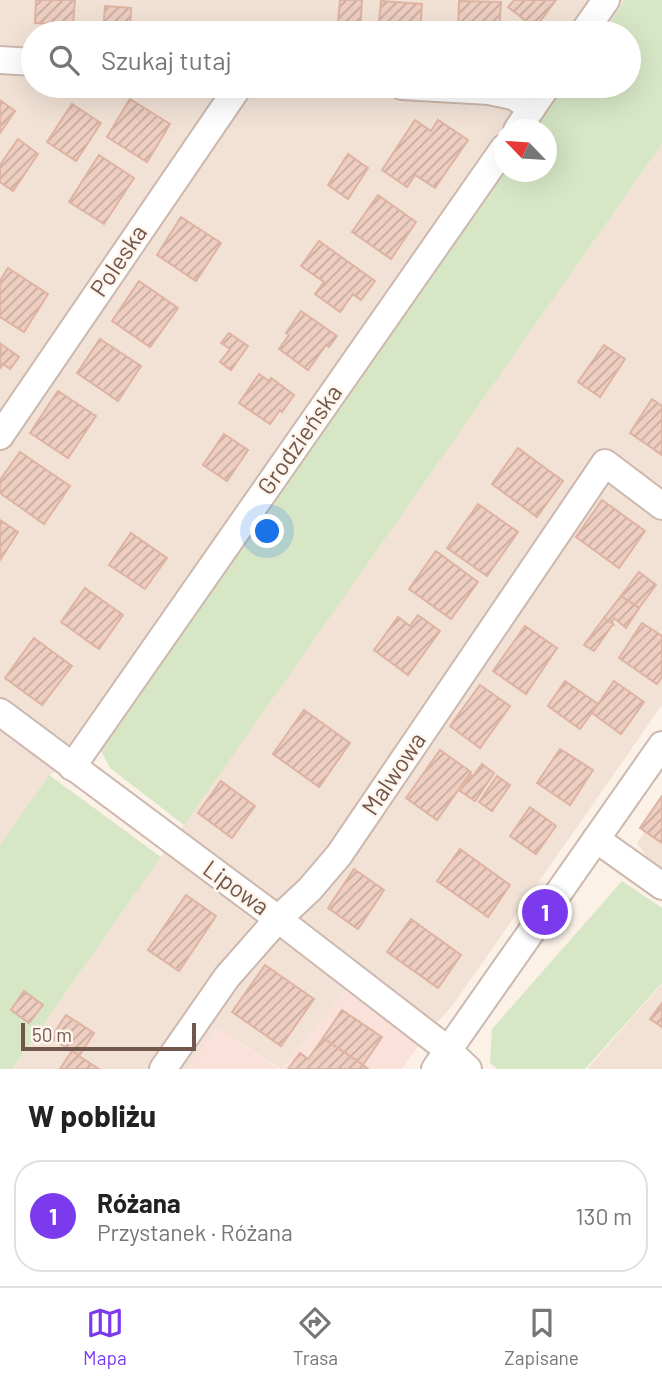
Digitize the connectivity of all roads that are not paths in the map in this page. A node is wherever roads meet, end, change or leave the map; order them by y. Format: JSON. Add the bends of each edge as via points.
{"nodes":[{"id":1,"x":606,"y":0,"type":"edge"},
{"id":2,"x":591,"y":21,"type":"edge"},
{"id":3,"x":0,"y":60,"type":"edge"},
{"id":4,"x":21,"y":61,"type":"edge"},
{"id":5,"x":231,"y":98,"type":"edge"},
{"id":6,"x":516,"y":98,"type":"edge"},
{"id":7,"x":539,"y":98,"type":"edge"},
{"id":8,"x":532,"y":108,"type":"junction"},
{"id":9,"x":524,"y":119,"type":"edge"},
{"id":10,"x":494,"y":164,"type":"edge"},
{"id":11,"x":0,"y":436,"type":"edge"},
{"id":12,"x":662,"y":506,"type":"edge"},
{"id":13,"x":0,"y":712,"type":"edge"},
{"id":14,"x":662,"y":745,"type":"edge"},
{"id":15,"x":72,"y":766,"type":"junction"},
{"id":16,"x":596,"y":839,"type":"junction"},
{"id":17,"x":662,"y":886,"type":"edge"},
{"id":18,"x":278,"y":919,"type":"junction"},
{"id":19,"x":441,"y":1060,"type":"edge"},
{"id":20,"x":163,"y":1069,"type":"edge"},
{"id":21,"x":468,"y":1069,"type":"edge"}],
"edges":[{"from":1,"to":2,"type":"street"},
{"from":3,"to":4,"type":"street"},
{"from":5,"to":11,"type":"street","name":"Poleska"},
{"from":6,"to":8,"type":"street"},
{"from":7,"to":8,"type":"street"},
{"from":8,"to":9,"type":"street"},
{"from":10,"to":15,"type":"street","name":"Grodzieńska"},
{"from":12,"to":18,"type":"street","name":"Malwowa","via":[[605,463],[340,855]]},
{"from":13,"to":15,"type":"street","name":"Lipowa"},
{"from":14,"to":16,"type":"street"},
{"from":15,"to":18,"type":"street","name":"Lipowa"},
{"from":16,"to":17,"type":"street"},
{"from":16,"to":19,"type":"street"},
{"from":18,"to":19,"type":"street","name":"Lipowa"},
{"from":18,"to":20,"type":"street","name":"Malwowa","via":[[227,977]]},
{"from":19,"to":21,"type":"street","name":"Lipowa"}]}
